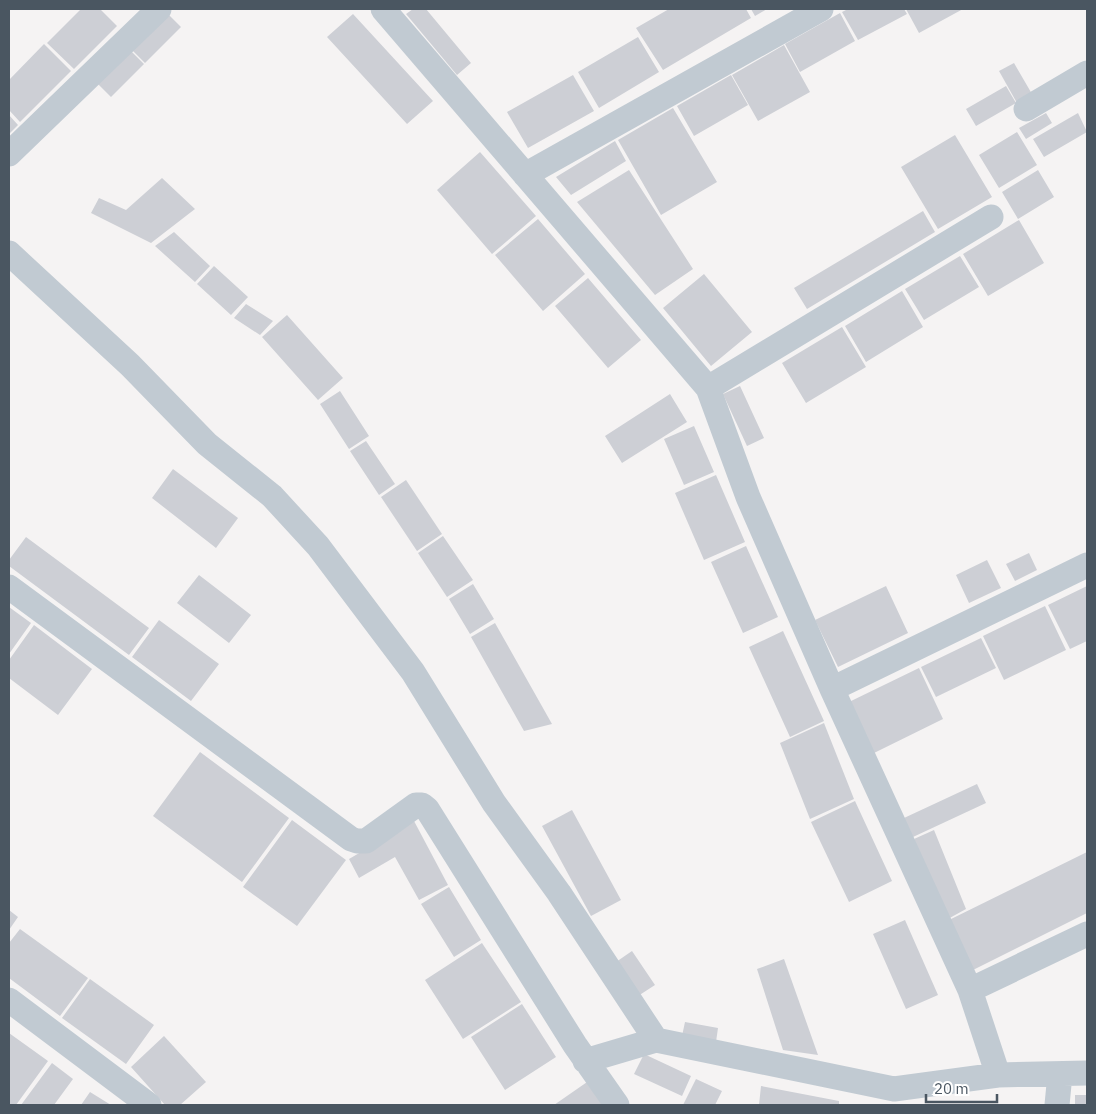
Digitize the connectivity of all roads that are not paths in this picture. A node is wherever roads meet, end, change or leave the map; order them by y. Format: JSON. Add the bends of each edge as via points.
{"nodes":[{"id":1,"x":159,"y":9,"type":"edge"},
{"id":2,"x":383,"y":9,"type":"edge"},
{"id":3,"x":821,"y":9,"type":"edge"},
{"id":4,"x":1087,"y":74,"type":"edge"},
{"id":5,"x":1026,"y":109,"type":"dead end"},
{"id":6,"x":9,"y":154,"type":"edge"},
{"id":7,"x":525,"y":175,"type":"junction"},
{"id":8,"x":991,"y":216,"type":"dead end"},
{"id":9,"x":9,"y":253,"type":"edge"},
{"id":10,"x":708,"y":388,"type":"junction"},
{"id":11,"x":1087,"y":566,"type":"edge"},
{"id":12,"x":9,"y":587,"type":"edge"},
{"id":13,"x":832,"y":689,"type":"junction"},
{"id":14,"x":1087,"y":934,"type":"edge"},
{"id":15,"x":970,"y":990,"type":"junction"},
{"id":16,"x":9,"y":1000,"type":"edge"},
{"id":17,"x":647,"y":1042,"type":"junction"},
{"id":18,"x":585,"y":1061,"type":"junction"},
{"id":19,"x":1087,"y":1073,"type":"edge"},
{"id":20,"x":1060,"y":1074,"type":"junction"},
{"id":21,"x":998,"y":1075,"type":"junction"},
{"id":22,"x":149,"y":1105,"type":"edge"},
{"id":23,"x":617,"y":1105,"type":"edge"},
{"id":24,"x":1058,"y":1105,"type":"edge"}],
"edges":[{"from":1,"to":6,"type":"street"},
{"from":2,"to":7,"type":"street"},
{"from":3,"to":7,"type":"street"},
{"from":4,"to":5,"type":"street"},
{"from":7,"to":10,"type":"street"},
{"from":8,"to":10,"type":"street"},
{"from":9,"to":17,"type":"street","via":[[130,365],[207,444],[272,496],[318,546],[413,672],[494,802],[560,893]]},
{"from":10,"to":13,"type":"street","via":[[748,497]]},
{"from":11,"to":13,"type":"street"},
{"from":12,"to":18,"type":"street","via":[[357,841],[366,841],[416,805],[427,809]]},
{"from":13,"to":15,"type":"street"},
{"from":14,"to":15,"type":"street"},
{"from":15,"to":21,"type":"street"},
{"from":16,"to":22,"type":"street"},
{"from":17,"to":18,"type":"street"},
{"from":17,"to":21,"type":"street","via":[[894,1089]]},
{"from":18,"to":23,"type":"street"},
{"from":19,"to":20,"type":"street"},
{"from":20,"to":21,"type":"street"},
{"from":20,"to":24,"type":"street"}]}
